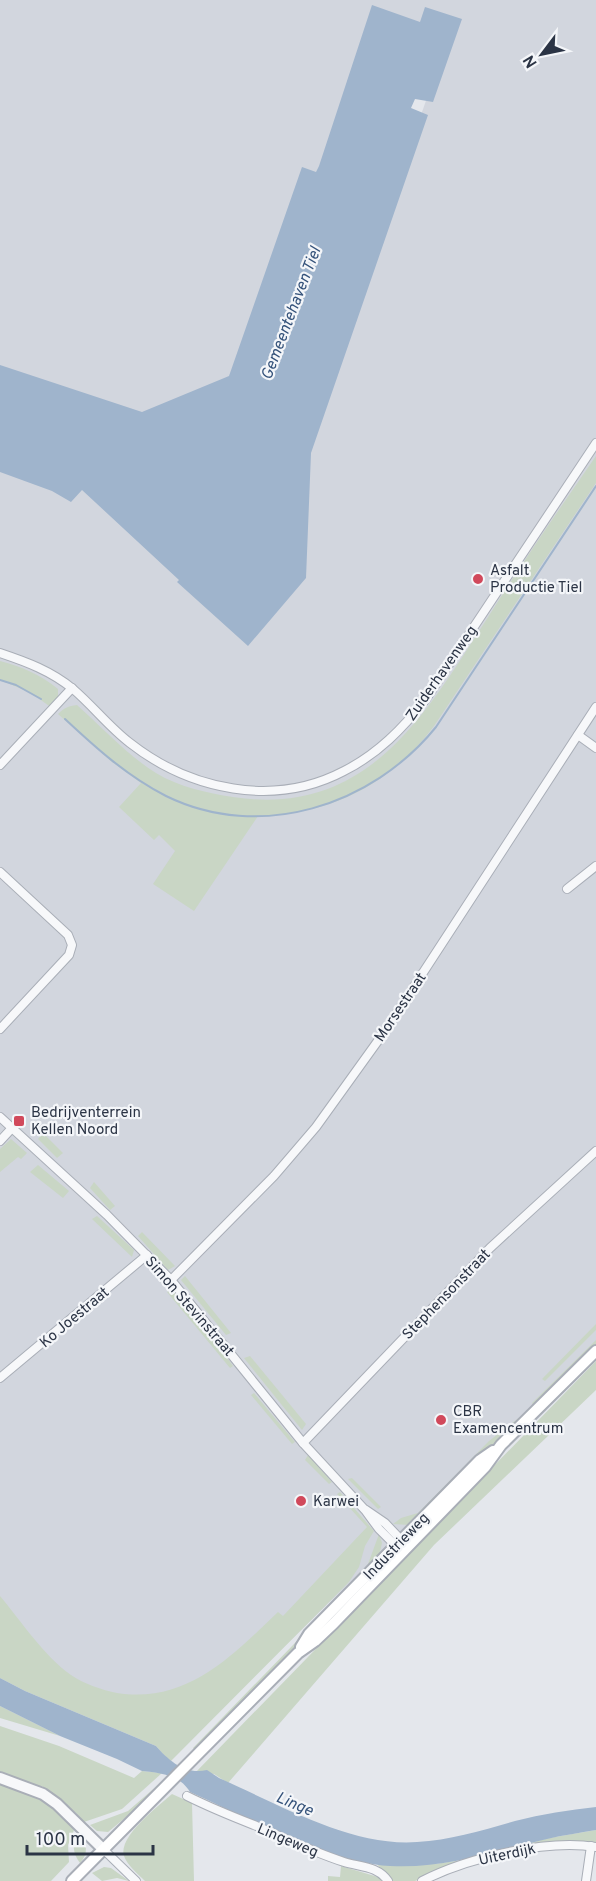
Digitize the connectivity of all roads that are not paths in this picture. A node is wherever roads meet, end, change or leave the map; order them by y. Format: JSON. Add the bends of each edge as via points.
{"nodes":[{"id":1,"x":596,"y":442,"type":"edge"},
{"id":2,"x":0,"y":653,"type":"edge"},
{"id":3,"x":72,"y":688,"type":"junction"},
{"id":4,"x":596,"y":707,"type":"edge"},
{"id":5,"x":578,"y":735,"type":"junction"},
{"id":6,"x":596,"y":748,"type":"edge"},
{"id":7,"x":0,"y":765,"type":"edge"},
{"id":8,"x":596,"y":866,"type":"edge"},
{"id":9,"x":0,"y":872,"type":"edge"},
{"id":10,"x":567,"y":889,"type":"dead end"},
{"id":11,"x":0,"y":1029,"type":"edge"},
{"id":12,"x":0,"y":1117,"type":"edge"},
{"id":13,"x":12,"y":1128,"type":"junction"},
{"id":14,"x":0,"y":1141,"type":"edge"},
{"id":15,"x":596,"y":1151,"type":"edge"},
{"id":16,"x":147,"y":1255,"type":"junction"},
{"id":17,"x":171,"y":1280,"type":"junction"},
{"id":18,"x":596,"y":1350,"type":"edge"},
{"id":19,"x":0,"y":1378,"type":"edge"},
{"id":20,"x":303,"y":1443,"type":"junction"},
{"id":21,"x":402,"y":1544,"type":"junction"},
{"id":22,"x":0,"y":1778,"type":"edge"},
{"id":23,"x":187,"y":1796,"type":"dead end"},
{"id":24,"x":593,"y":1846,"type":"edge"},
{"id":25,"x":104,"y":1849,"type":"junction"},
{"id":26,"x":72,"y":1881,"type":"edge"},
{"id":27,"x":136,"y":1881,"type":"edge"},
{"id":28,"x":388,"y":1881,"type":"edge"},
{"id":29,"x":422,"y":1881,"type":"edge"},
{"id":30,"x":586,"y":1881,"type":"edge"}],
"edges":[{"from":1,"to":3,"type":"street","name":"Zuiderhavenweg","via":[[426,699],[388,741],[344,771],[288,789],[250,791],[187,777],[129,742]]},
{"from":2,"to":3,"type":"street","name":"Zuiderhavenweg","via":[[37,665]]},
{"from":3,"to":7,"type":"street"},
{"from":4,"to":5,"type":"street","name":"Morsestraat"},
{"from":5,"to":6,"type":"street"},
{"from":5,"to":17,"type":"street","name":"Morsestraat","via":[[385,1031],[316,1128]]},
{"from":8,"to":10,"type":"street"},
{"from":9,"to":11,"type":"street","via":[[68,935],[72,945],[69,955]]},
{"from":12,"to":13,"type":"street","name":"Simon Stevinstraat"},
{"from":13,"to":14,"type":"street"},
{"from":13,"to":16,"type":"street","name":"Simon Stevinstraat"},
{"from":15,"to":20,"type":"street","name":"Stephensonstraat","via":[[490,1248]]},
{"from":16,"to":17,"type":"street","name":"Simon Stevinstraat"},
{"from":16,"to":19,"type":"street","name":"Ko Joestraat"},
{"from":17,"to":20,"type":"street","name":"Simon Stevinstraat"},
{"from":18,"to":21,"type":"main road","name":"Industrieweg","via":[[501,1445],[485,1467]]},
{"from":20,"to":21,"type":"street","name":"Simon Stevinstraat"},
{"from":21,"to":25,"type":"main road","name":"Industrieweg","via":[[315,1641],[298,1653]]},
{"from":22,"to":25,"type":"street","via":[[50,1799]]},
{"from":23,"to":28,"type":"street","name":"Lingeweg","via":[[321,1854],[371,1868]]},
{"from":24,"to":29,"type":"street","name":"Uiterdijk","via":[[564,1845],[516,1852],[474,1861]]},
{"from":24,"to":30,"type":"street"},
{"from":25,"to":26,"type":"main road","name":"Industrieweg"},
{"from":25,"to":27,"type":"street"}]}
